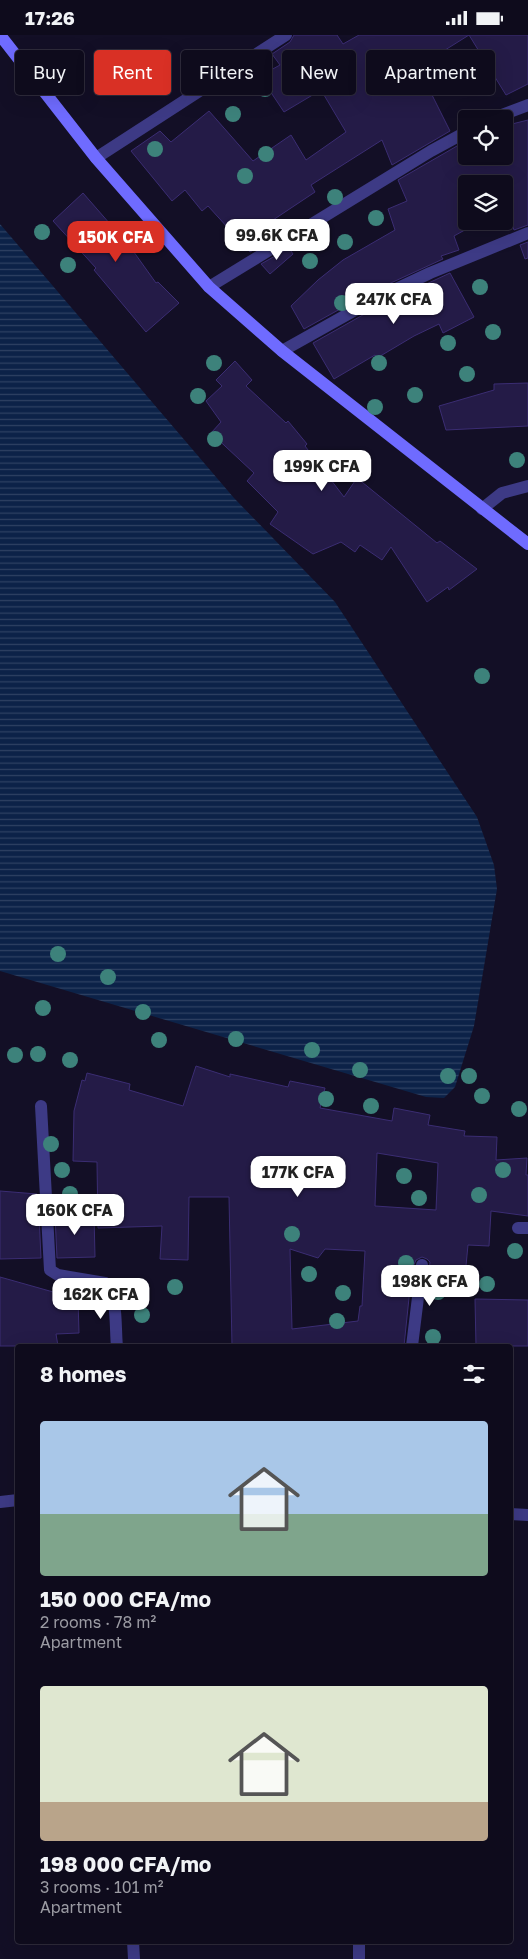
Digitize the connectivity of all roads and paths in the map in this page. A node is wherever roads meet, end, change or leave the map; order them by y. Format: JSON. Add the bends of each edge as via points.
{"nodes":[{"id":1,"x":0,"y":35,"type":"edge"},
{"id":2,"x":286,"y":35,"type":"edge"},
{"id":3,"x":528,"y":105,"type":"edge"},
{"id":4,"x":513,"y":111,"type":"edge"},
{"id":5,"x":458,"y":136,"type":"edge"},
{"id":6,"x":96,"y":158,"type":"junction"},
{"id":7,"x":528,"y":233,"type":"edge"},
{"id":8,"x":209,"y":287,"type":"junction"},
{"id":9,"x":282,"y":351,"type":"junction"},
{"id":10,"x":528,"y":486,"type":"edge"},
{"id":11,"x":482,"y":509,"type":"junction"},
{"id":12,"x":528,"y":544,"type":"edge"},
{"id":13,"x":41,"y":1106,"type":"dead end"},
{"id":14,"x":422,"y":1265,"type":"dead end"},
{"id":15,"x":116,"y":1344,"type":"edge"},
{"id":16,"x":412,"y":1344,"type":"edge"},
{"id":17,"x":15,"y":1501,"type":"edge"},
{"id":18,"x":0,"y":1502,"type":"edge"},
{"id":19,"x":513,"y":1514,"type":"edge"},
{"id":20,"x":528,"y":1515,"type":"edge"},
{"id":21,"x":133,"y":1944,"type":"edge"},
{"id":22,"x":359,"y":1944,"type":"edge"},
{"id":23,"x":134,"y":1959,"type":"edge"},
{"id":24,"x":358,"y":1959,"type":"edge"}],
"edges":[{"from":1,"to":6,"type":"main road"},
{"from":2,"to":6,"type":"street"},
{"from":3,"to":4,"type":"street"},
{"from":5,"to":8,"type":"street"},
{"from":6,"to":8,"type":"main road"},
{"from":7,"to":9,"type":"street","via":[[430,273]]},
{"from":8,"to":9,"type":"main road"},
{"from":9,"to":11,"type":"main road"},
{"from":10,"to":11,"type":"street","via":[[502,493]]},
{"from":11,"to":12,"type":"main road"},
{"from":13,"to":15,"type":"street","via":[[50,1271],[109,1286],[113,1294]]},
{"from":14,"to":16,"type":"street"},
{"from":17,"to":18,"type":"street"},
{"from":19,"to":20,"type":"street"},
{"from":21,"to":23,"type":"street"},
{"from":22,"to":24,"type":"street"}]}
